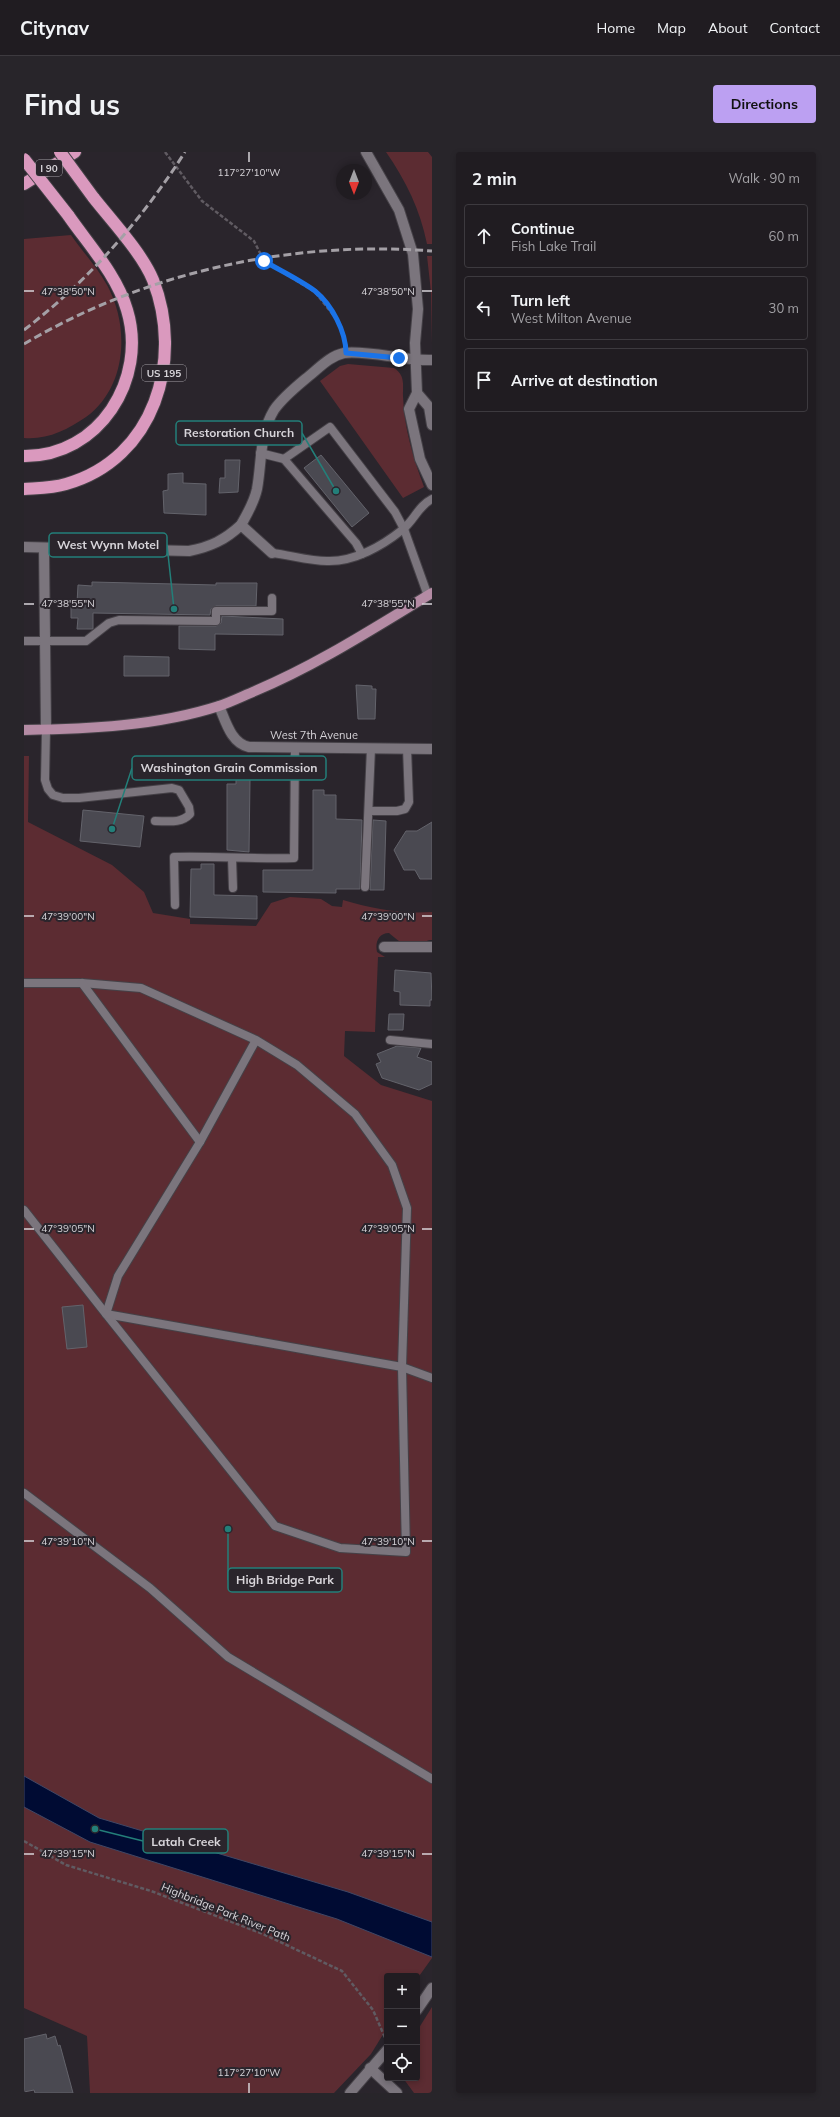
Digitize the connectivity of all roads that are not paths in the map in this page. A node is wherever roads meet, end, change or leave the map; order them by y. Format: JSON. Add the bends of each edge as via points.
{"nodes":[{"id":1,"x":60,"y":152,"type":"edge"},
{"id":2,"x":75,"y":152,"type":"edge"},
{"id":3,"x":366,"y":152,"type":"edge"},
{"id":4,"x":24,"y":159,"type":"edge"},
{"id":5,"x":24,"y":184,"type":"edge"},
{"id":6,"x":415,"y":360,"type":"junction"},
{"id":7,"x":432,"y":360,"type":"edge"},
{"id":8,"x":417,"y":393,"type":"junction"},
{"id":9,"x":432,"y":425,"type":"edge"},
{"id":10,"x":260,"y":452,"type":"junction"},
{"id":11,"x":24,"y":456,"type":"edge"},
{"id":12,"x":284,"y":459,"type":"junction"},
{"id":13,"x":432,"y":485,"type":"edge"},
{"id":14,"x":24,"y":488,"type":"edge"},
{"id":15,"x":432,"y":499,"type":"edge"},
{"id":16,"x":241,"y":525,"type":"junction"},
{"id":17,"x":404,"y":529,"type":"junction"},
{"id":18,"x":24,"y":548,"type":"edge"},
{"id":19,"x":44,"y":548,"type":"junction"},
{"id":20,"x":272,"y":553,"type":"joint"},
{"id":21,"x":362,"y":554,"type":"junction"},
{"id":22,"x":430,"y":595,"type":"edge"},
{"id":23,"x":272,"y":598,"type":"dead end"},
{"id":24,"x":24,"y":641,"type":"edge"},
{"id":25,"x":44,"y":641,"type":"junction"},
{"id":26,"x":219,"y":706,"type":"junction"},
{"id":27,"x":24,"y":730,"type":"edge"},
{"id":28,"x":46,"y":730,"type":"junction"},
{"id":29,"x":295,"y":748,"type":"junction"},
{"id":30,"x":371,"y":748,"type":"junction"},
{"id":31,"x":407,"y":748,"type":"junction"},
{"id":32,"x":432,"y":749,"type":"edge"},
{"id":33,"x":369,"y":811,"type":"junction"},
{"id":34,"x":155,"y":821,"type":"dead end"},
{"id":35,"x":232,"y":858,"type":"junction"},
{"id":36,"x":366,"y":887,"type":"dead end"},
{"id":37,"x":233,"y":888,"type":"dead end"},
{"id":38,"x":174,"y":905,"type":"dead end"},
{"id":39,"x":384,"y":947,"type":"dead end"},
{"id":40,"x":432,"y":947,"type":"edge"},
{"id":41,"x":24,"y":983,"type":"edge"},
{"id":42,"x":82,"y":983,"type":"junction"},
{"id":43,"x":256,"y":1040,"type":"junction"},
{"id":44,"x":390,"y":1040,"type":"dead end"},
{"id":45,"x":432,"y":1044,"type":"edge"},
{"id":46,"x":200,"y":1142,"type":"junction"},
{"id":47,"x":24,"y":1210,"type":"edge"},
{"id":48,"x":106,"y":1314,"type":"junction"},
{"id":49,"x":402,"y":1368,"type":"junction"},
{"id":50,"x":432,"y":1378,"type":"edge"},
{"id":51,"x":24,"y":1493,"type":"edge"},
{"id":52,"x":432,"y":1779,"type":"edge"},
{"id":53,"x":432,"y":1988,"type":"edge"},
{"id":54,"x":418,"y":2009,"type":"edge"},
{"id":55,"x":384,"y":2053,"type":"edge"},
{"id":56,"x":370,"y":2068,"type":"junction"},
{"id":57,"x":350,"y":2093,"type":"edge"},
{"id":58,"x":397,"y":2093,"type":"edge"}],
"edges":[{"from":1,"to":14,"type":"highway","number":"US 195","bridge":true,"via":[[152,278],[164,320],[166,356],[158,398],[133,440],[102,468],[82,479],[65,485]]},
{"from":2,"to":5,"type":"highway","number":"I 90"},
{"from":3,"to":6,"type":"street","via":[[399,210],[413,254],[418,308]]},
{"from":4,"to":11,"type":"highway","number":"US 195","bridge":true,"via":[[68,215],[109,274],[127,308],[132,342],[131,360],[123,390],[97,427],[68,448]]},
{"from":6,"to":7,"type":"street"},
{"from":6,"to":8,"type":"street"},
{"from":6,"to":10,"type":"street","via":[[346,353],[330,358],[284,398],[275,410]]},
{"from":8,"to":9,"type":"street","via":[[429,407]]},
{"from":8,"to":13,"type":"street","via":[[409,409],[420,459]]},
{"from":10,"to":12,"type":"lane"},
{"from":10,"to":16,"type":"street","via":[[256,491]]},
{"from":12,"to":17,"type":"lane","via":[[330,427],[395,512]]},
{"from":12,"to":21,"type":"lane","via":[[356,543]]},
{"from":15,"to":17,"type":"lane","via":[[418,510]]},
{"from":16,"to":19,"type":"street","via":[[216,544],[189,551]]},
{"from":16,"to":20,"type":"street"},
{"from":17,"to":21,"type":"lane"},
{"from":17,"to":22,"type":"lane"},
{"from":18,"to":19,"type":"street"},
{"from":19,"to":25,"type":"street"},
{"from":20,"to":21,"type":"lane","via":[[326,561],[342,560]]},
{"from":22,"to":26,"type":"main road","via":[[323,659]]},
{"from":23,"to":25,"type":"lane","via":[[272,611],[216,611],[216,621],[119,620],[108,623],[86,641]]},
{"from":24,"to":25,"type":"lane"},
{"from":25,"to":28,"type":"street"},
{"from":26,"to":28,"type":"main road","via":[[126,725]]},
{"from":26,"to":29,"type":"street","name":"West 7th Avenue","via":[[241,745]]},
{"from":27,"to":28,"type":"main road"},
{"from":28,"to":34,"type":"lane","via":[[45,780],[48,789],[54,795],[80,798],[172,788],[179,790],[189,807],[190,814],[186,819],[179,821]]},
{"from":29,"to":30,"type":"street","name":"West 7th Avenue"},
{"from":29,"to":35,"type":"lane","via":[[294,858]]},
{"from":30,"to":31,"type":"street","name":"West 7th Avenue"},
{"from":30,"to":33,"type":"lane"},
{"from":31,"to":32,"type":"street","name":"West 7th Avenue"},
{"from":31,"to":33,"type":"lane","via":[[409,802],[406,808],[397,811]]},
{"from":33,"to":36,"type":"lane"},
{"from":35,"to":37,"type":"lane"},
{"from":35,"to":38,"type":"lane","via":[[174,857]]},
{"from":39,"to":40,"type":"street"},
{"from":41,"to":42,"type":"lane"},
{"from":42,"to":43,"type":"lane","via":[[141,988]]},
{"from":42,"to":46,"type":"lane"},
{"from":43,"to":46,"type":"lane"},
{"from":43,"to":49,"type":"lane","via":[[297,1065],[356,1114],[392,1165],[407,1208]]},
{"from":44,"to":45,"type":"lane"},
{"from":46,"to":48,"type":"lane","via":[[118,1276]]},
{"from":47,"to":48,"type":"lane"},
{"from":48,"to":49,"type":"lane"},
{"from":48,"to":49,"type":"lane","via":[[275,1526],[340,1548],[406,1552]]},
{"from":49,"to":50,"type":"lane"},
{"from":51,"to":52,"type":"lane","via":[[150,1588],[228,1657]]},
{"from":53,"to":54,"type":"street"},
{"from":55,"to":56,"type":"street"},
{"from":56,"to":57,"type":"street"},
{"from":56,"to":58,"type":"street"}]}
